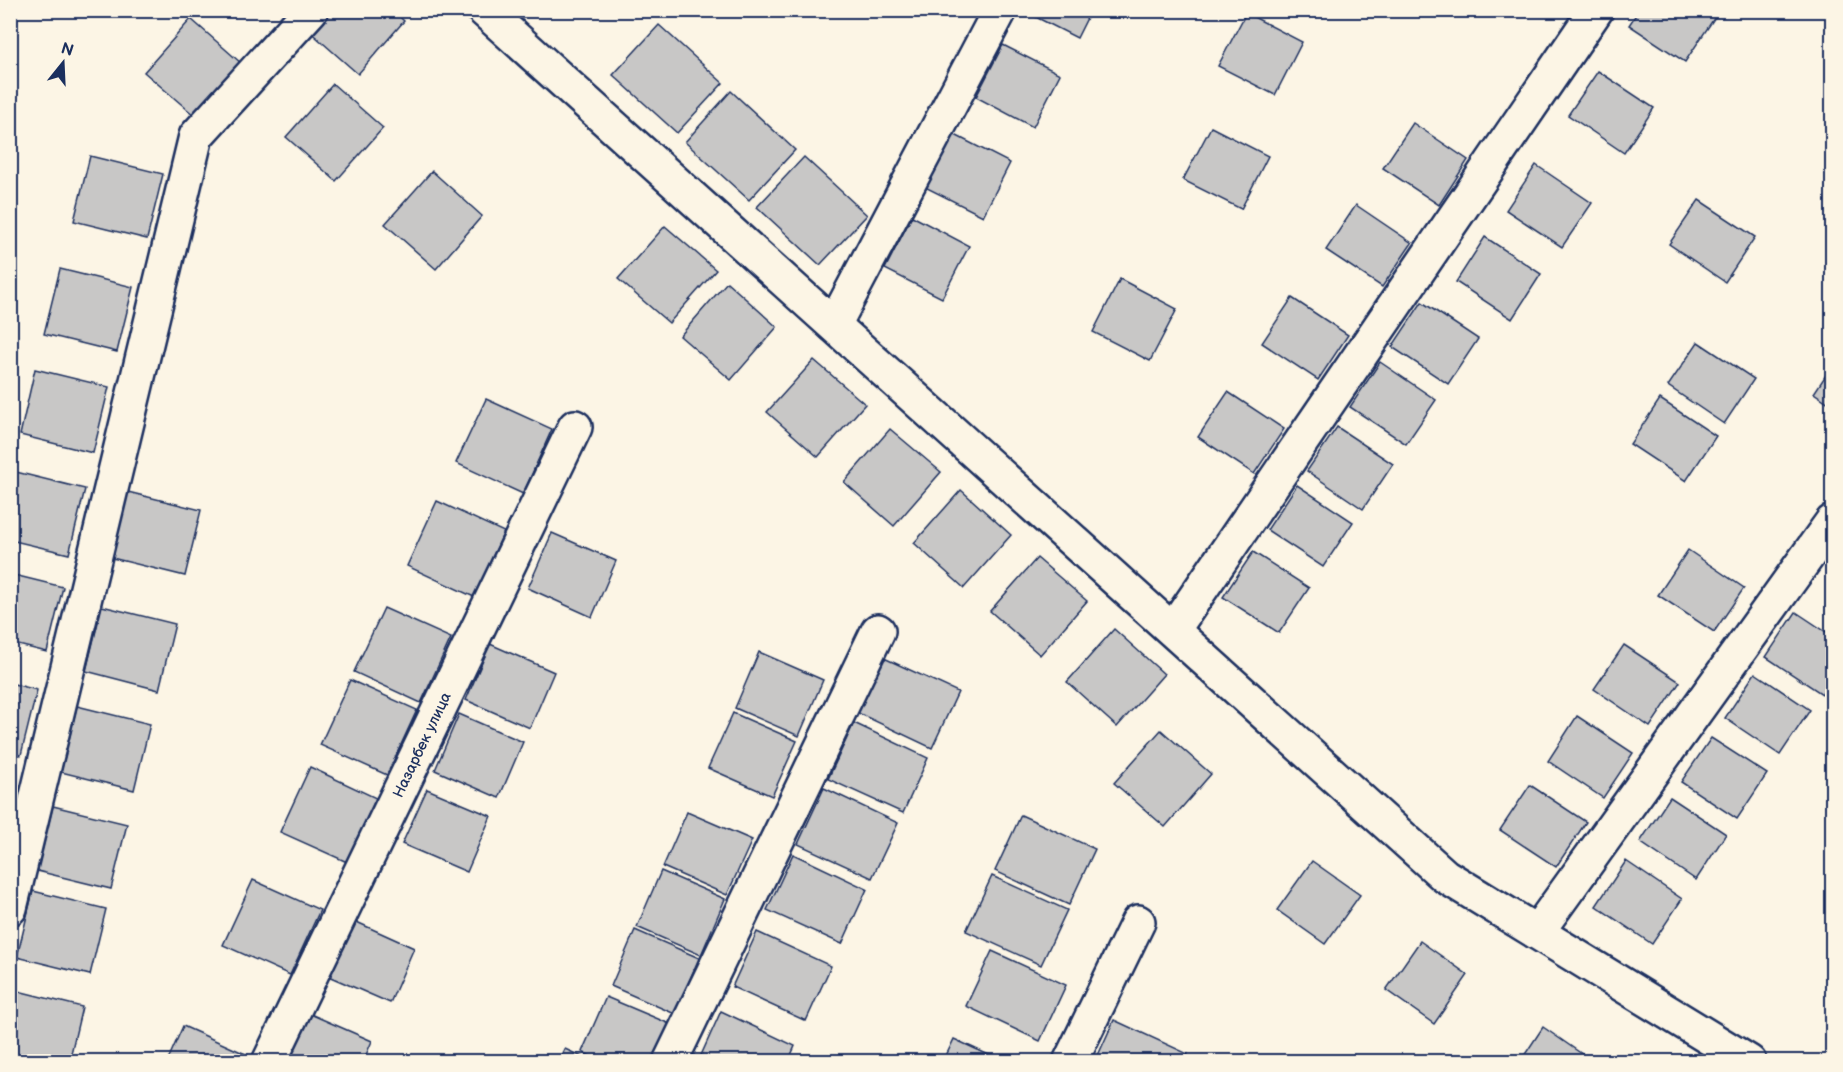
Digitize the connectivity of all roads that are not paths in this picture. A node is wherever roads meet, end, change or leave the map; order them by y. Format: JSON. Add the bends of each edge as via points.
{"nodes":[{"id":1,"x":311,"y":10,"type":"edge"},
{"id":2,"x":484,"y":10,"type":"edge"},
{"id":3,"x":1000,"y":10,"type":"edge"},
{"id":4,"x":1596,"y":10,"type":"edge"},
{"id":5,"x":834,"y":325,"type":"junction"},
{"id":6,"x":575,"y":427,"type":"dead end"},
{"id":7,"x":1833,"y":522,"type":"edge"},
{"id":8,"x":1173,"y":630,"type":"junction"},
{"id":9,"x":878,"y":631,"type":"dead end"},
{"id":10,"x":10,"y":908,"type":"edge"},
{"id":11,"x":1138,"y":922,"type":"dead end"},
{"id":12,"x":1537,"y":932,"type":"junction"},
{"id":13,"x":269,"y":1062,"type":"edge"},
{"id":14,"x":670,"y":1062,"type":"edge"},
{"id":15,"x":1070,"y":1062,"type":"edge"},
{"id":16,"x":1749,"y":1062,"type":"edge"}],
"edges":[{"from":1,"to":10,"type":"street","via":[[196,136]]},
{"from":2,"to":5,"type":"street"},
{"from":3,"to":5,"type":"street"},
{"from":4,"to":8,"type":"street"},
{"from":5,"to":8,"type":"street"},
{"from":6,"to":13,"type":"street","name":"Назарбек улица"},
{"from":7,"to":12,"type":"street"},
{"from":8,"to":12,"type":"street","via":[[1445,876]]},
{"from":9,"to":14,"type":"street"},
{"from":11,"to":15,"type":"street"},
{"from":12,"to":16,"type":"street"}]}
